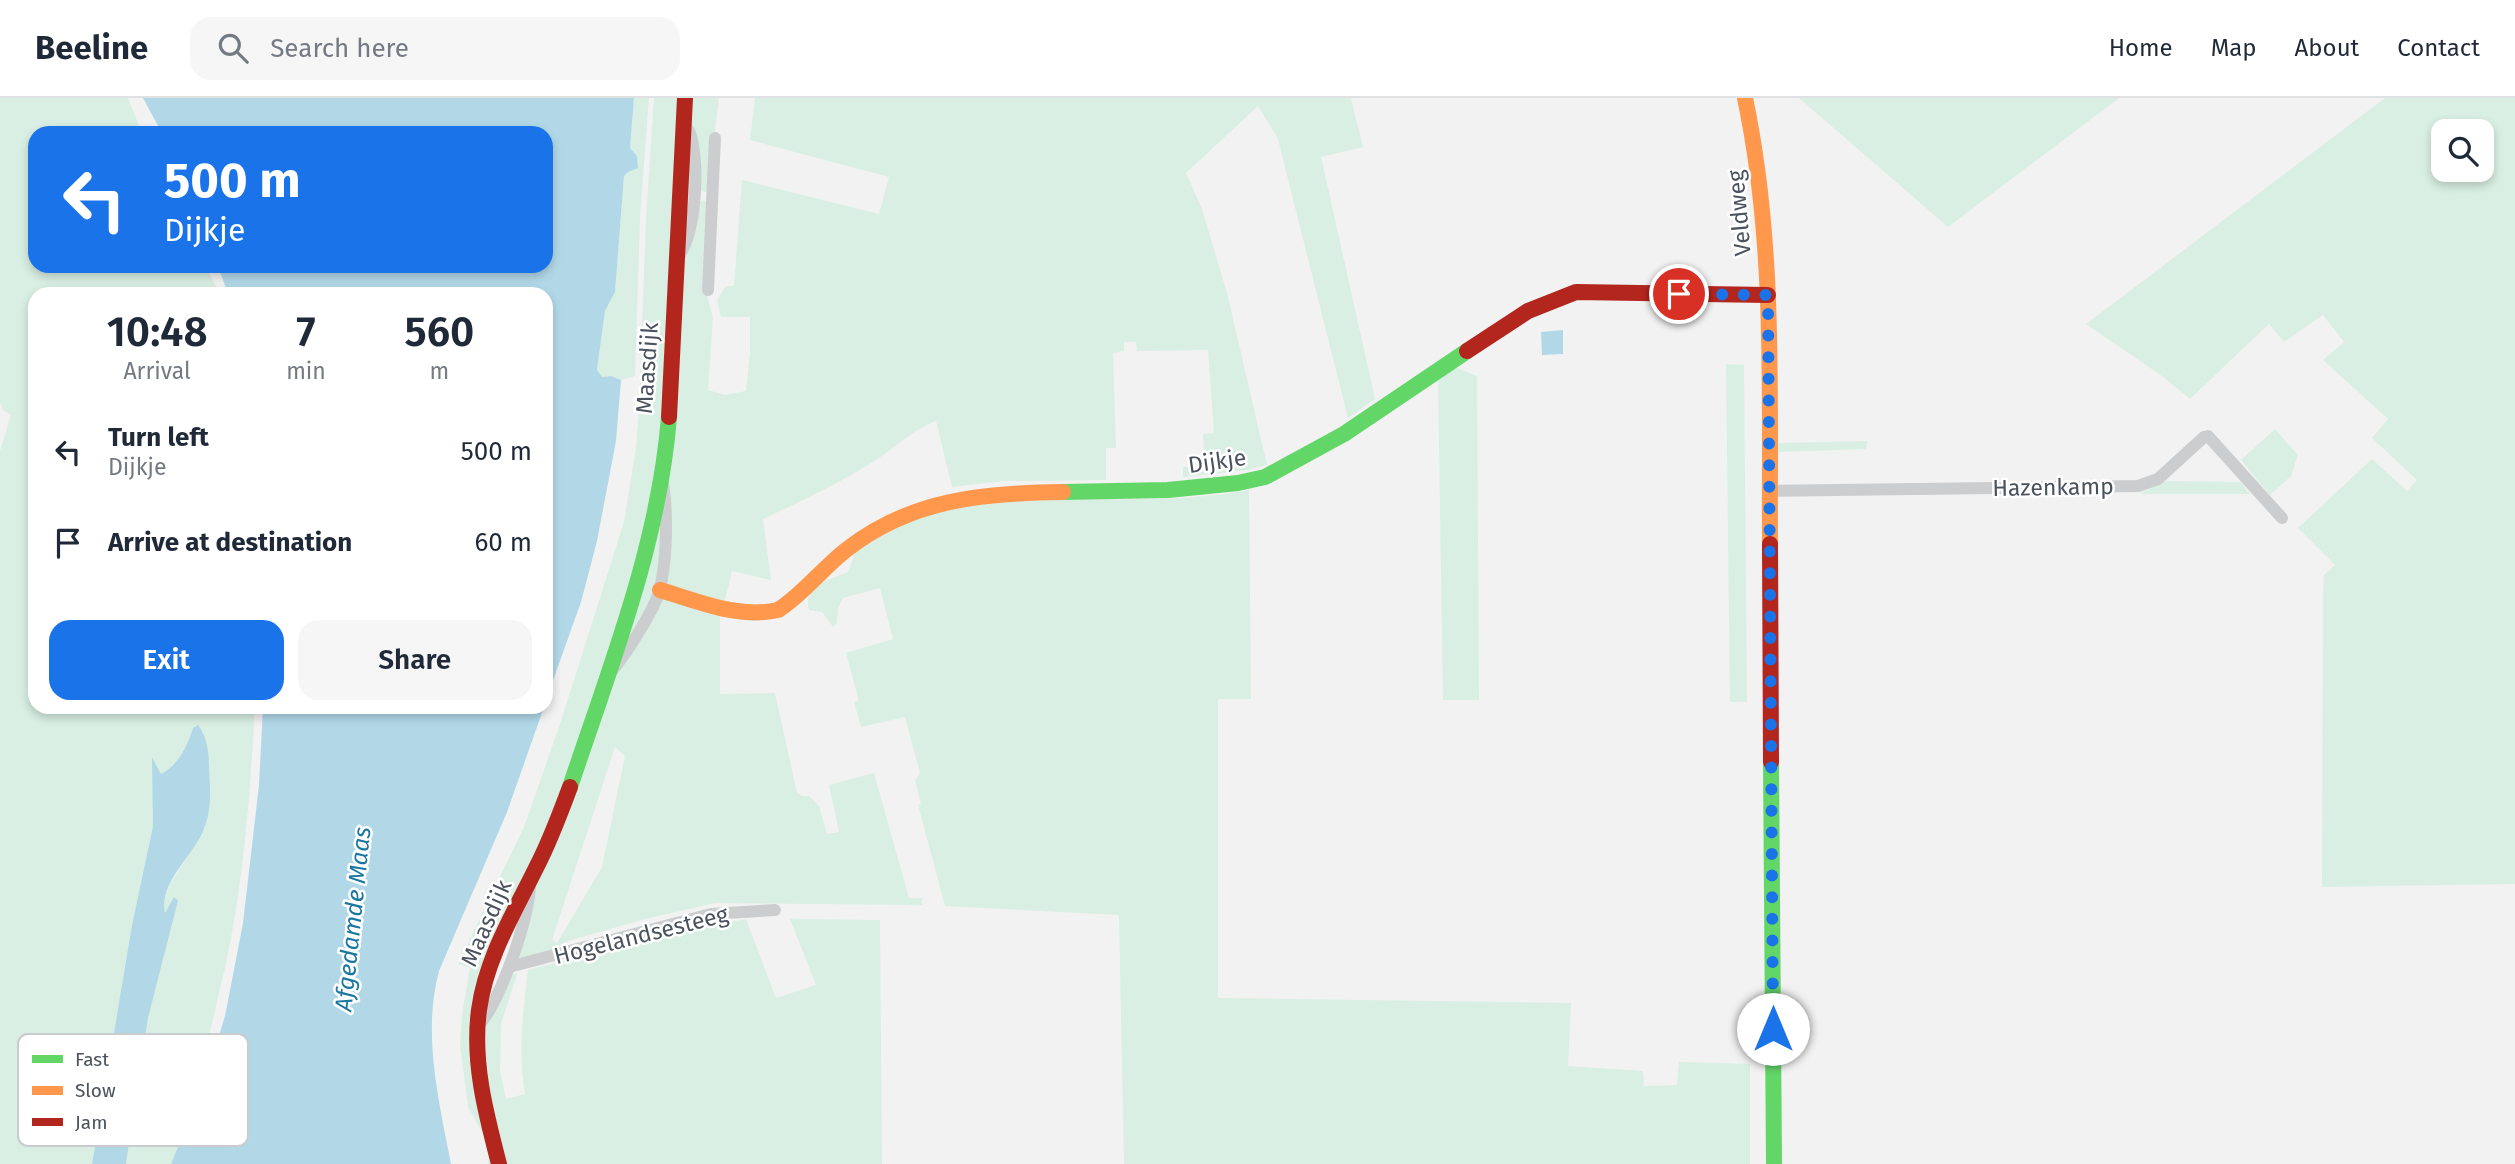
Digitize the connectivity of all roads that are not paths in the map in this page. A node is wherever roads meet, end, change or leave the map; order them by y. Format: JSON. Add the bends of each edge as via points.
{"nodes":[{"id":1,"x":685,"y":98,"type":"edge"},
{"id":2,"x":1745,"y":98,"type":"edge"},
{"id":3,"x":682,"y":122,"type":"junction"},
{"id":4,"x":715,"y":138,"type":"dead end"},
{"id":5,"x":696,"y":197,"type":"junction"},
{"id":6,"x":712,"y":197,"type":"junction"},
{"id":7,"x":675,"y":261,"type":"junction"},
{"id":8,"x":708,"y":290,"type":"dead end"},
{"id":9,"x":1768,"y":295,"type":"junction"},
{"id":10,"x":661,"y":478,"type":"junction"},
{"id":11,"x":1769,"y":491,"type":"junction"},
{"id":12,"x":2282,"y":518,"type":"dead end"},
{"id":13,"x":660,"y":590,"type":"junction"},
{"id":14,"x":606,"y":677,"type":"junction"},
{"id":15,"x":530,"y":880,"type":"junction"},
{"id":16,"x":775,"y":909,"type":"dead end"},
{"id":17,"x":509,"y":967,"type":"junction"},
{"id":18,"x":478,"y":1026,"type":"junction"},
{"id":19,"x":499,"y":1164,"type":"edge"},
{"id":20,"x":1774,"y":1164,"type":"edge"}],
"edges":[{"from":1,"to":3,"type":"street","name":"Maasdijk"},
{"from":2,"to":9,"type":"street","name":"Veldweg","via":[[1764,206]]},
{"from":3,"to":5,"type":"street","name":"Maasdijk","via":[[691,134]]},
{"from":3,"to":7,"type":"street","name":"Maasdijk"},
{"from":4,"to":6,"type":"street"},
{"from":5,"to":6,"type":"street"},
{"from":5,"to":7,"type":"street","name":"Maasdijk","via":[[684,251]]},
{"from":6,"to":8,"type":"street"},
{"from":7,"to":10,"type":"street","name":"Maasdijk"},
{"from":9,"to":11,"type":"street","name":"Veldweg"},
{"from":9,"to":13,"type":"street","name":"Dijkje","via":[[1576,292],[1555,297],[1522,314],[1346,431],[1253,481],[1164,491],[1024,491],[929,506],[901,514],[865,533],[779,610],[750,613]]},
{"from":10,"to":13,"type":"street","name":"Maasdijk","via":[[666,496]]},
{"from":10,"to":14,"type":"street","name":"Maasdijk"},
{"from":11,"to":12,"type":"street","name":"Hazenkamp","via":[[2138,486],[2158,479],[2208,436]]},
{"from":11,"to":20,"type":"street","name":"Veldweg"},
{"from":13,"to":14,"type":"street","name":"Maasdijk","via":[[631,645]]},
{"from":14,"to":15,"type":"street","name":"Maasdijk","via":[[553,830]]},
{"from":15,"to":17,"type":"street","name":"Maasdijk","via":[[531,895]]},
{"from":15,"to":18,"type":"street","name":"Maasdijk","via":[[489,961]]},
{"from":16,"to":17,"type":"street","name":"Hogelandsesteeg","via":[[711,914]]},
{"from":17,"to":18,"type":"street","name":"Maasdijk"},
{"from":18,"to":19,"type":"street","name":"Maasdijk","via":[[479,1072]]}]}
